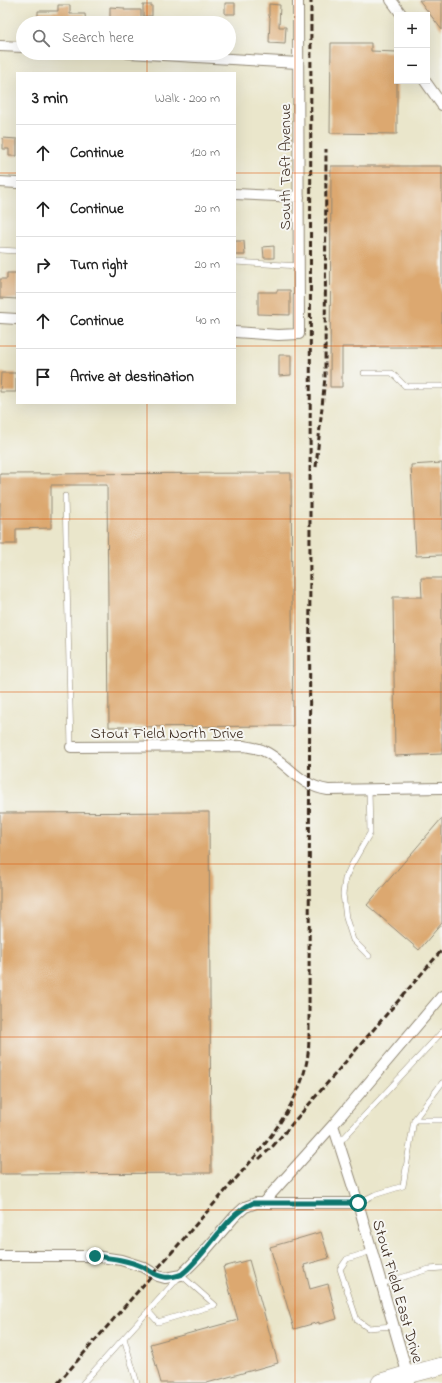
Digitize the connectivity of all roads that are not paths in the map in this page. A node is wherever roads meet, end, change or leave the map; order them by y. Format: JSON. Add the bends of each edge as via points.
{"nodes":[{"id":1,"x":298,"y":0,"type":"edge"},
{"id":2,"x":391,"y":0,"type":"edge"},
{"id":3,"x":400,"y":12,"type":"edge"},
{"id":4,"x":0,"y":46,"type":"edge"},
{"id":5,"x":16,"y":47,"type":"edge"},
{"id":6,"x":236,"y":59,"type":"edge"},
{"id":7,"x":298,"y":63,"type":"junction"},
{"id":8,"x":427,"y":84,"type":"edge"},
{"id":9,"x":442,"y":105,"type":"edge"},
{"id":10,"x":0,"y":182,"type":"edge"},
{"id":11,"x":16,"y":183,"type":"edge"},
{"id":12,"x":236,"y":194,"type":"edge"},
{"id":13,"x":299,"y":196,"type":"junction"},
{"id":14,"x":0,"y":250,"type":"edge"},
{"id":15,"x":16,"y":250,"type":"edge"},
{"id":16,"x":236,"y":262,"type":"edge"},
{"id":17,"x":299,"y":266,"type":"junction"},
{"id":18,"x":0,"y":318,"type":"edge"},
{"id":19,"x":16,"y":319,"type":"edge"},
{"id":20,"x":236,"y":332,"type":"edge"},
{"id":21,"x":364,"y":373,"type":"dead end"},
{"id":22,"x":442,"y":386,"type":"edge"},
{"id":23,"x":66,"y":496,"type":"dead end"},
{"id":24,"x":71,"y":747,"type":"joint"},
{"id":25,"x":442,"y":788,"type":"edge"},
{"id":26,"x":369,"y":789,"type":"junction"},
{"id":27,"x":369,"y":956,"type":"dead end"},
{"id":28,"x":442,"y":996,"type":"edge"},
{"id":29,"x":442,"y":1032,"type":"edge"},
{"id":30,"x":442,"y":1084,"type":"edge"},
{"id":31,"x":414,"y":1120,"type":"junction"},
{"id":32,"x":442,"y":1120,"type":"edge"},
{"id":33,"x":333,"y":1124,"type":"junction"},
{"id":34,"x":339,"y":1143,"type":"junction"},
{"id":35,"x":263,"y":1203,"type":"junction"},
{"id":36,"x":358,"y":1203,"type":"junction"},
{"id":37,"x":372,"y":1250,"type":"junction"},
{"id":38,"x":0,"y":1256,"type":"edge"},
{"id":39,"x":442,"y":1268,"type":"edge"},
{"id":40,"x":181,"y":1275,"type":"junction"},
{"id":41,"x":381,"y":1284,"type":"junction"},
{"id":42,"x":148,"y":1311,"type":"junction"},
{"id":43,"x":393,"y":1326,"type":"junction"},
{"id":44,"x":124,"y":1338,"type":"junction"},
{"id":45,"x":442,"y":1366,"type":"edge"},
{"id":46,"x":409,"y":1379,"type":"edge"},
{"id":47,"x":83,"y":1383,"type":"edge"},
{"id":48,"x":137,"y":1383,"type":"edge"},
{"id":49,"x":381,"y":1383,"type":"edge"}],
"edges":[{"from":1,"to":7,"type":"street","name":"South Taft Avenue"},
{"from":2,"to":3,"type":"street"},
{"from":4,"to":5,"type":"street"},
{"from":6,"to":7,"type":"street"},
{"from":7,"to":13,"type":"street","name":"South Taft Avenue"},
{"from":8,"to":9,"type":"street"},
{"from":10,"to":11,"type":"street"},
{"from":12,"to":13,"type":"street"},
{"from":13,"to":17,"type":"street","name":"South Taft Avenue"},
{"from":14,"to":15,"type":"lane"},
{"from":16,"to":17,"type":"lane"},
{"from":17,"to":20,"type":"street","name":"South Taft Avenue","via":[[299,334]]},
{"from":18,"to":19,"type":"street"},
{"from":21,"to":22,"type":"lane","via":[[392,373],[405,386]]},
{"from":23,"to":24,"type":"lane"},
{"from":24,"to":26,"type":"street","name":"Stout Field North Drive","via":[[249,746],[262,750],[316,788]]},
{"from":25,"to":26,"type":"street","name":"Stout Field North Drive"},
{"from":26,"to":27,"type":"lane","via":[[370,833],[345,878],[343,894],[346,918],[353,940]]},
{"from":28,"to":33,"type":"street"},
{"from":29,"to":34,"type":"lane"},
{"from":30,"to":31,"type":"lane"},
{"from":31,"to":32,"type":"lane"},
{"from":31,"to":36,"type":"lane","via":[[402,1186]]},
{"from":33,"to":34,"type":"street","name":"Stout Field East Drive"},
{"from":33,"to":35,"type":"street"},
{"from":34,"to":36,"type":"street","name":"Stout Field East Drive"},
{"from":35,"to":36,"type":"street"},
{"from":35,"to":40,"type":"street","via":[[253,1203],[239,1212]]},
{"from":36,"to":37,"type":"street","name":"Stout Field East Drive"},
{"from":37,"to":41,"type":"street","name":"Stout Field East Drive"},
{"from":37,"to":43,"type":"lane","via":[[347,1259],[340,1268],[357,1320],[368,1328]]},
{"from":38,"to":40,"type":"street","via":[[95,1256],[121,1260],[165,1278]]},
{"from":39,"to":41,"type":"lane","via":[[428,1269]]},
{"from":40,"to":42,"type":"lane"},
{"from":40,"to":42,"type":"lane","via":[[215,1305],[158,1322]]},
{"from":41,"to":43,"type":"street","name":"Stout Field East Drive"},
{"from":42,"to":44,"type":"lane"},
{"from":43,"to":46,"type":"street","name":"Stout Field East Drive"},
{"from":44,"to":47,"type":"lane"},
{"from":44,"to":48,"type":"lane"},
{"from":45,"to":46,"type":"main road"},
{"from":46,"to":49,"type":"highway"}]}
